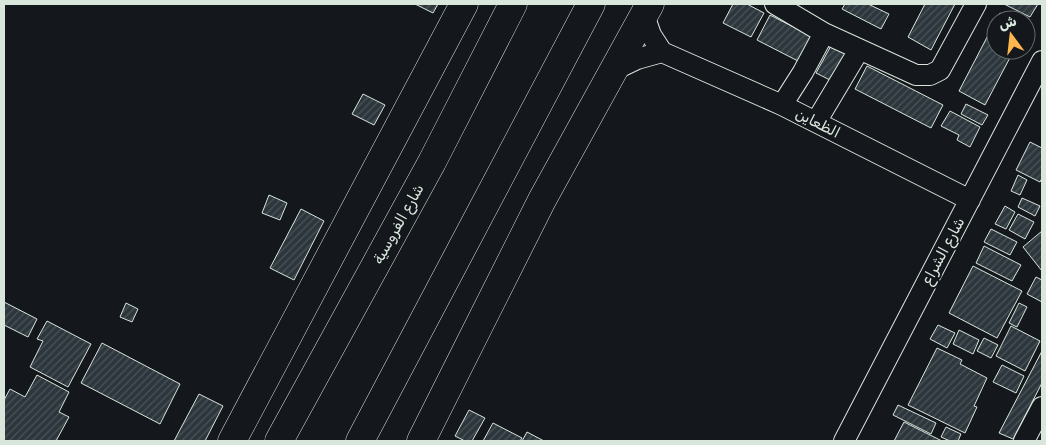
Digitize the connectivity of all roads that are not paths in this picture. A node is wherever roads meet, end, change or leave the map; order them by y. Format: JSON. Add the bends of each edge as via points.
{"nodes":[{"id":1,"x":464,"y":4,"type":"edge"},
{"id":2,"x":513,"y":4,"type":"edge"},
{"id":3,"x":591,"y":4,"type":"edge"},
{"id":4,"x":775,"y":4,"type":"edge"},
{"id":5,"x":976,"y":4,"type":"edge"},
{"id":6,"x":647,"y":9,"type":"edge"},
{"id":7,"x":824,"y":33,"type":"junction"},
{"id":8,"x":858,"y":50,"type":"junction"},
{"id":9,"x":662,"y":52,"type":"junction"},
{"id":10,"x":1042,"y":61,"type":"edge"},
{"id":11,"x":614,"y":70,"type":"junction"},
{"id":12,"x":782,"y":105,"type":"junction"},
{"id":13,"x":816,"y":122,"type":"junction"},
{"id":14,"x":432,"y":162,"type":"junction"},
{"id":15,"x":970,"y":200,"type":"junction"},
{"id":16,"x":1042,"y":407,"type":"edge"},
{"id":17,"x":232,"y":441,"type":"edge"},
{"id":18,"x":259,"y":441,"type":"edge"},
{"id":19,"x":279,"y":441,"type":"edge"},
{"id":20,"x":360,"y":441,"type":"edge"},
{"id":21,"x":421,"y":441,"type":"edge"},
{"id":22,"x":844,"y":441,"type":"edge"},
{"id":23,"x":1024,"y":441,"type":"edge"}],
"edges":[{"from":1,"to":17,"type":"main road"},
{"from":2,"to":14,"type":"main road","name":"شارع الفروسية"},
{"from":3,"to":20,"type":"main road"},
{"from":4,"to":7,"type":"street"},
{"from":5,"to":8,"type":"street","via":[[940,70],[930,75],[916,75]]},
{"from":6,"to":9,"type":"street","via":[[651,35]]},
{"from":6,"to":11,"type":"main road"},
{"from":7,"to":8,"type":"street"},
{"from":7,"to":12,"type":"street"},
{"from":8,"to":13,"type":"street"},
{"from":9,"to":11,"type":"street"},
{"from":9,"to":12,"type":"street","name":"الظعاين"},
{"from":10,"to":15,"type":"street","name":"شارع الشراع"},
{"from":11,"to":21,"type":"main road","via":[[542,200]]},
{"from":12,"to":13,"type":"street","name":"الظعاين"},
{"from":13,"to":15,"type":"street","name":"الظعاين"},
{"from":14,"to":18,"type":"main road","via":[[378,230]]},
{"from":14,"to":19,"type":"main road","name":"شارع الفروسية"},
{"from":15,"to":22,"type":"street","name":"شارع الشراع"},
{"from":16,"to":23,"type":"street"}]}
